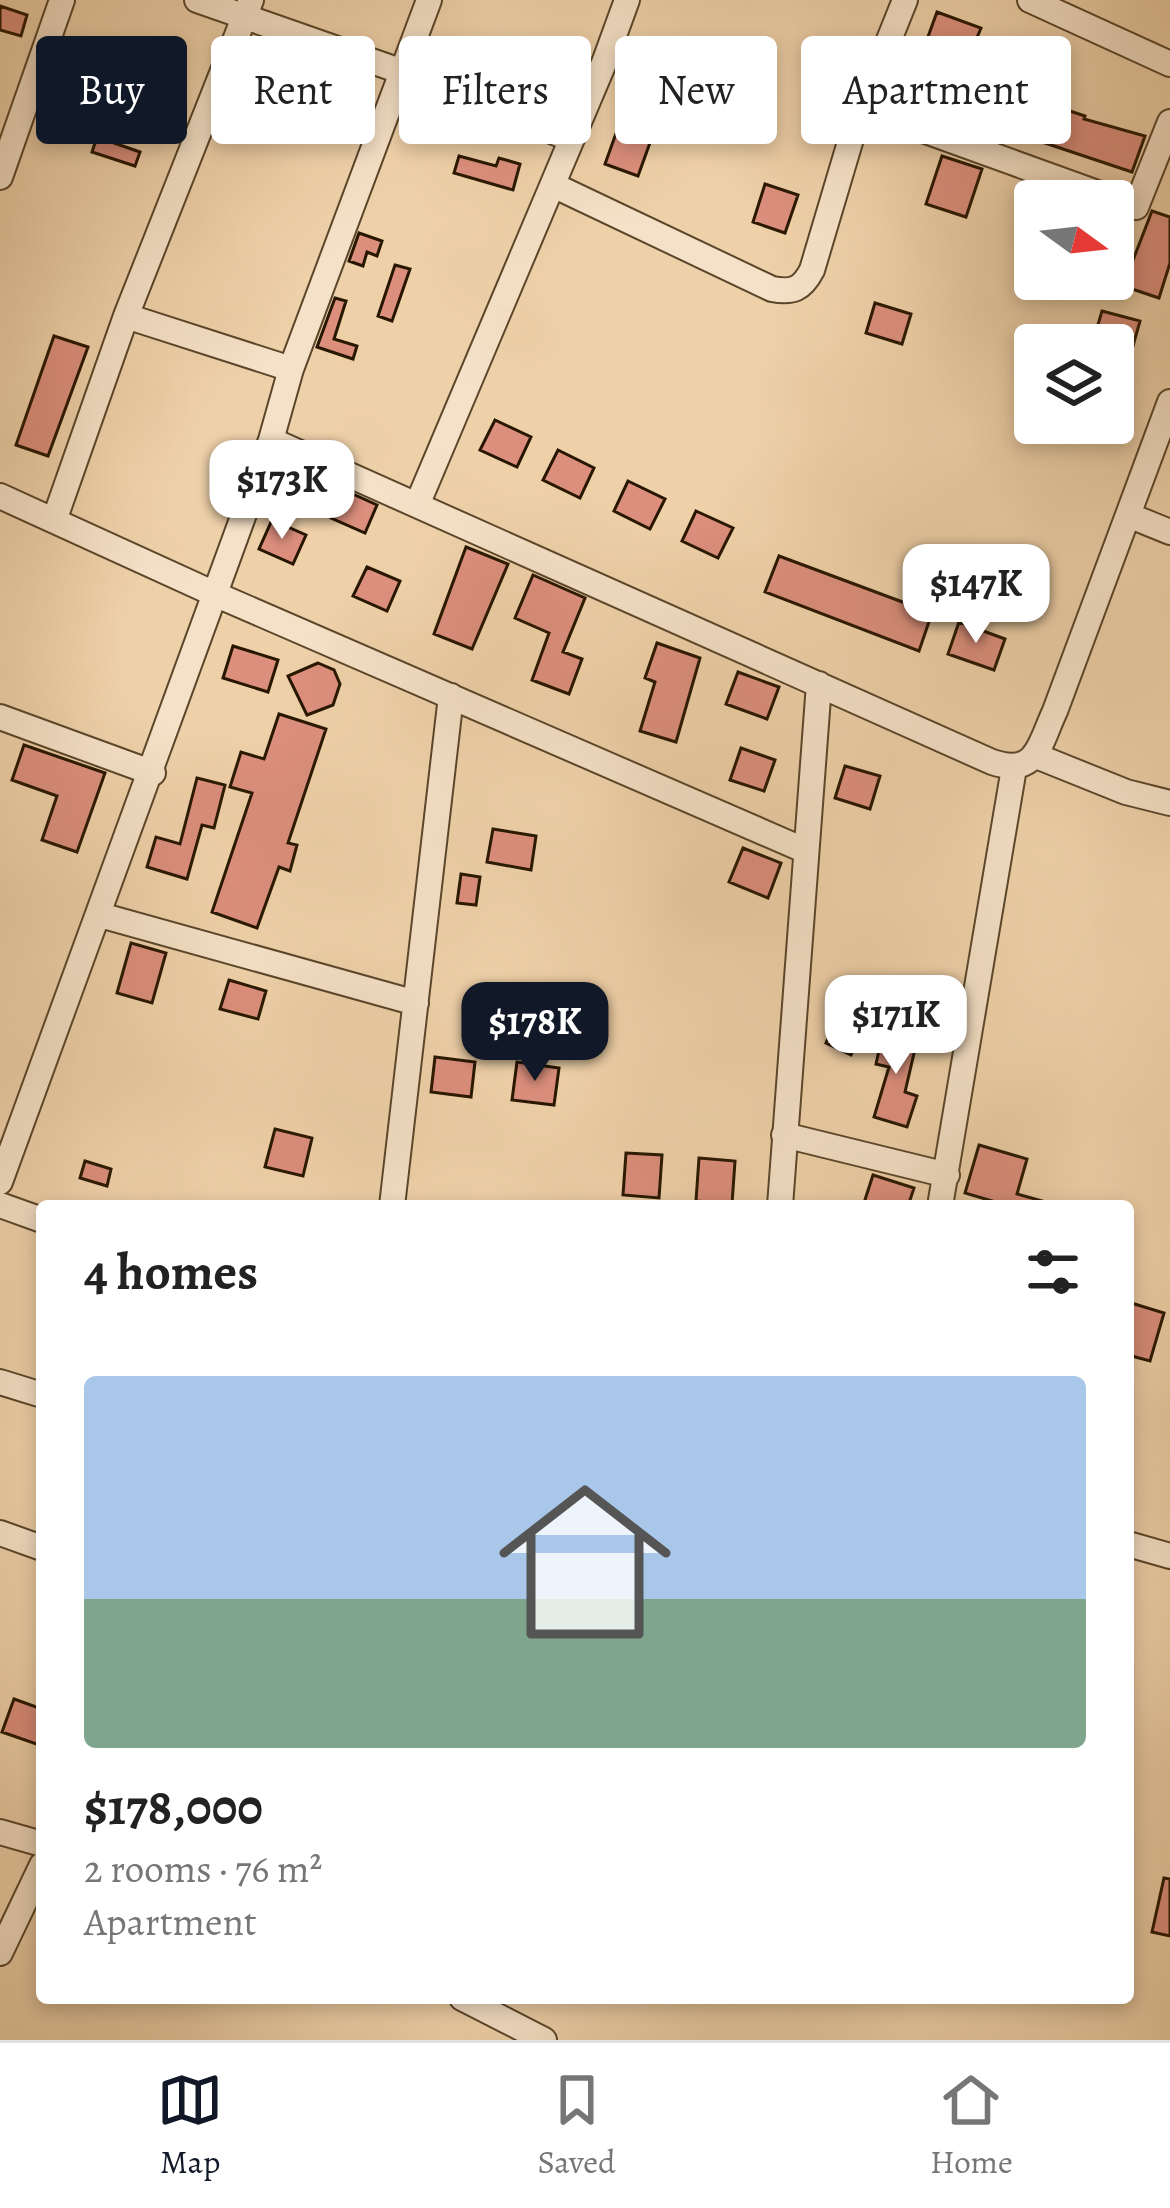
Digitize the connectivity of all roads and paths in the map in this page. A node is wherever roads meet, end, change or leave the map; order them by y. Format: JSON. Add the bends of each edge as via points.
{"nodes":[{"id":1,"x":62,"y":0,"type":"edge"},
{"id":2,"x":197,"y":0,"type":"edge"},
{"id":3,"x":429,"y":0,"type":"edge"},
{"id":4,"x":627,"y":0,"type":"edge"},
{"id":5,"x":904,"y":0,"type":"edge"},
{"id":6,"x":1030,"y":0,"type":"edge"},
{"id":7,"x":247,"y":9,"type":"edge"},
{"id":8,"x":416,"y":36,"type":"edge"},
{"id":9,"x":890,"y":36,"type":"edge"},
{"id":10,"x":1170,"y":64,"type":"edge"},
{"id":11,"x":399,"y":70,"type":"edge"},
{"id":12,"x":399,"y":83,"type":"edge"},
{"id":13,"x":591,"y":91,"type":"edge"},
{"id":14,"x":1170,"y":122,"type":"edge"},
{"id":15,"x":567,"y":144,"type":"edge"},
{"id":16,"x":851,"y":144,"type":"edge"},
{"id":17,"x":962,"y":144,"type":"edge"},
{"id":18,"x":0,"y":177,"type":"edge"},
{"id":19,"x":553,"y":185,"type":"junction"},
{"id":20,"x":126,"y":316,"type":"junction"},
{"id":21,"x":291,"y":369,"type":"junction"},
{"id":22,"x":1170,"y":402,"type":"edge"},
{"id":23,"x":272,"y":440,"type":"junction"},
{"id":24,"x":0,"y":496,"type":"edge"},
{"id":25,"x":416,"y":505,"type":"junction"},
{"id":26,"x":1128,"y":515,"type":"junction"},
{"id":27,"x":55,"y":518,"type":"junction"},
{"id":28,"x":1170,"y":532,"type":"edge"},
{"id":29,"x":217,"y":595,"type":"junction"},
{"id":30,"x":819,"y":684,"type":"junction"},
{"id":31,"x":452,"y":696,"type":"junction"},
{"id":32,"x":0,"y":717,"type":"edge"},
{"id":33,"x":1024,"y":762,"type":"junction"},
{"id":34,"x":152,"y":773,"type":"junction"},
{"id":35,"x":1170,"y":803,"type":"edge"},
{"id":36,"x":804,"y":850,"type":"junction"},
{"id":37,"x":100,"y":915,"type":"junction"},
{"id":38,"x":416,"y":1003,"type":"junction"},
{"id":39,"x":784,"y":1135,"type":"junction"},
{"id":40,"x":947,"y":1174,"type":"junction"},
{"id":41,"x":0,"y":1182,"type":"edge"},
{"id":42,"x":393,"y":1200,"type":"edge"},
{"id":43,"x":780,"y":1200,"type":"edge"},
{"id":44,"x":941,"y":1200,"type":"edge"},
{"id":45,"x":0,"y":1205,"type":"edge"},
{"id":46,"x":36,"y":1218,"type":"edge"},
{"id":47,"x":0,"y":1382,"type":"edge"},
{"id":48,"x":36,"y":1393,"type":"edge"},
{"id":49,"x":0,"y":1533,"type":"edge"},
{"id":50,"x":36,"y":1546,"type":"edge"},
{"id":51,"x":1134,"y":1546,"type":"edge"},
{"id":52,"x":1170,"y":1556,"type":"edge"},
{"id":53,"x":0,"y":1832,"type":"edge"},
{"id":54,"x":36,"y":1842,"type":"edge"},
{"id":55,"x":36,"y":1878,"type":"edge"},
{"id":56,"x":0,"y":1953,"type":"edge"},
{"id":57,"x":474,"y":2004,"type":"edge"},
{"id":58,"x":544,"y":2040,"type":"edge"}],
"edges":[{"from":1,"to":18,"type":"street"},
{"from":2,"to":7,"type":"street"},
{"from":3,"to":8,"type":"street"},
{"from":4,"to":13,"type":"street"},
{"from":5,"to":9,"type":"street"},
{"from":6,"to":10,"type":"street"},
{"from":7,"to":11,"type":"street"},
{"from":7,"to":20,"type":"street"},
{"from":12,"to":21,"type":"street"},
{"from":14,"to":17,"type":"street","via":[[1136,207]]},
{"from":15,"to":19,"type":"street"},
{"from":16,"to":19,"type":"street","via":[[812,270],[789,292]]},
{"from":19,"to":25,"type":"street"},
{"from":20,"to":21,"type":"street"},
{"from":20,"to":27,"type":"street"},
{"from":21,"to":23,"type":"street"},
{"from":22,"to":26,"type":"street"},
{"from":23,"to":25,"type":"street"},
{"from":23,"to":29,"type":"street"},
{"from":24,"to":27,"type":"street"},
{"from":25,"to":30,"type":"street"},
{"from":26,"to":28,"type":"street"},
{"from":26,"to":33,"type":"street"},
{"from":27,"to":29,"type":"street"},
{"from":29,"to":31,"type":"street"},
{"from":29,"to":34,"type":"street"},
{"from":30,"to":33,"type":"street"},
{"from":30,"to":36,"type":"street"},
{"from":31,"to":36,"type":"street"},
{"from":31,"to":38,"type":"street"},
{"from":32,"to":34,"type":"street"},
{"from":33,"to":35,"type":"street"},
{"from":33,"to":40,"type":"street"},
{"from":34,"to":37,"type":"street"},
{"from":36,"to":39,"type":"street"},
{"from":37,"to":38,"type":"street"},
{"from":37,"to":41,"type":"street"},
{"from":38,"to":42,"type":"street"},
{"from":39,"to":40,"type":"street"},
{"from":39,"to":43,"type":"street"},
{"from":40,"to":44,"type":"street"},
{"from":45,"to":46,"type":"street"},
{"from":47,"to":48,"type":"street"},
{"from":49,"to":50,"type":"street"},
{"from":51,"to":52,"type":"street"},
{"from":53,"to":54,"type":"street"},
{"from":55,"to":56,"type":"street"},
{"from":57,"to":58,"type":"street"}]}
